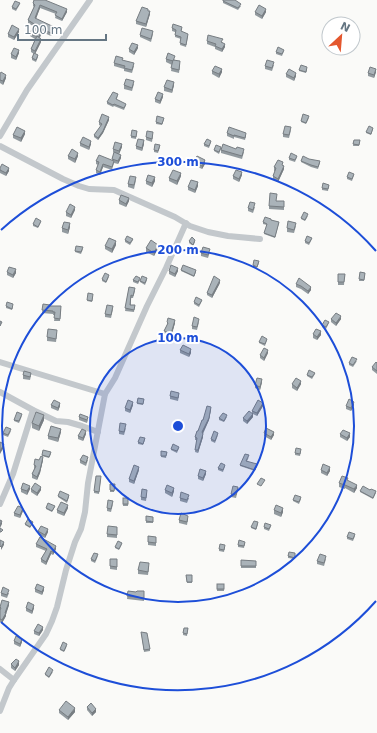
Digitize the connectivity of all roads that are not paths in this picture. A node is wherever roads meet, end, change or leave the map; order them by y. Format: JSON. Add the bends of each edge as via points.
{"nodes":[{"id":1,"x":90,"y":0,"type":"edge"},
{"id":2,"x":0,"y":136,"type":"edge"},
{"id":3,"x":0,"y":146,"type":"edge"},
{"id":4,"x":186,"y":223,"type":"junction"},
{"id":5,"x":260,"y":239,"type":"dead end"},
{"id":6,"x":0,"y":362,"type":"edge"},
{"id":7,"x":0,"y":392,"type":"edge"},
{"id":8,"x":105,"y":394,"type":"junction"},
{"id":9,"x":33,"y":410,"type":"junction"},
{"id":10,"x":98,"y":432,"type":"junction"},
{"id":11,"x":0,"y":504,"type":"edge"},
{"id":12,"x":0,"y":669,"type":"edge"},
{"id":13,"x":14,"y":680,"type":"junction"},
{"id":14,"x":0,"y":711,"type":"edge"}],
"edges":[{"from":1,"to":2,"type":"street","via":[[27,90]]},
{"from":3,"to":4,"type":"street","via":[[63,180],[89,189],[114,190]]},
{"from":4,"to":5,"type":"street","via":[[208,232]]},
{"from":4,"to":8,"type":"street","via":[[115,378]]},
{"from":6,"to":8,"type":"street"},
{"from":7,"to":9,"type":"street"},
{"from":8,"to":10,"type":"street"},
{"from":9,"to":10,"type":"street","via":[[56,421],[68,422]]},
{"from":9,"to":11,"type":"street","via":[[13,474]]},
{"from":10,"to":13,"type":"street","via":[[85,512],[55,614],[46,634]]},
{"from":12,"to":13,"type":"street"},
{"from":13,"to":14,"type":"street"}]}
